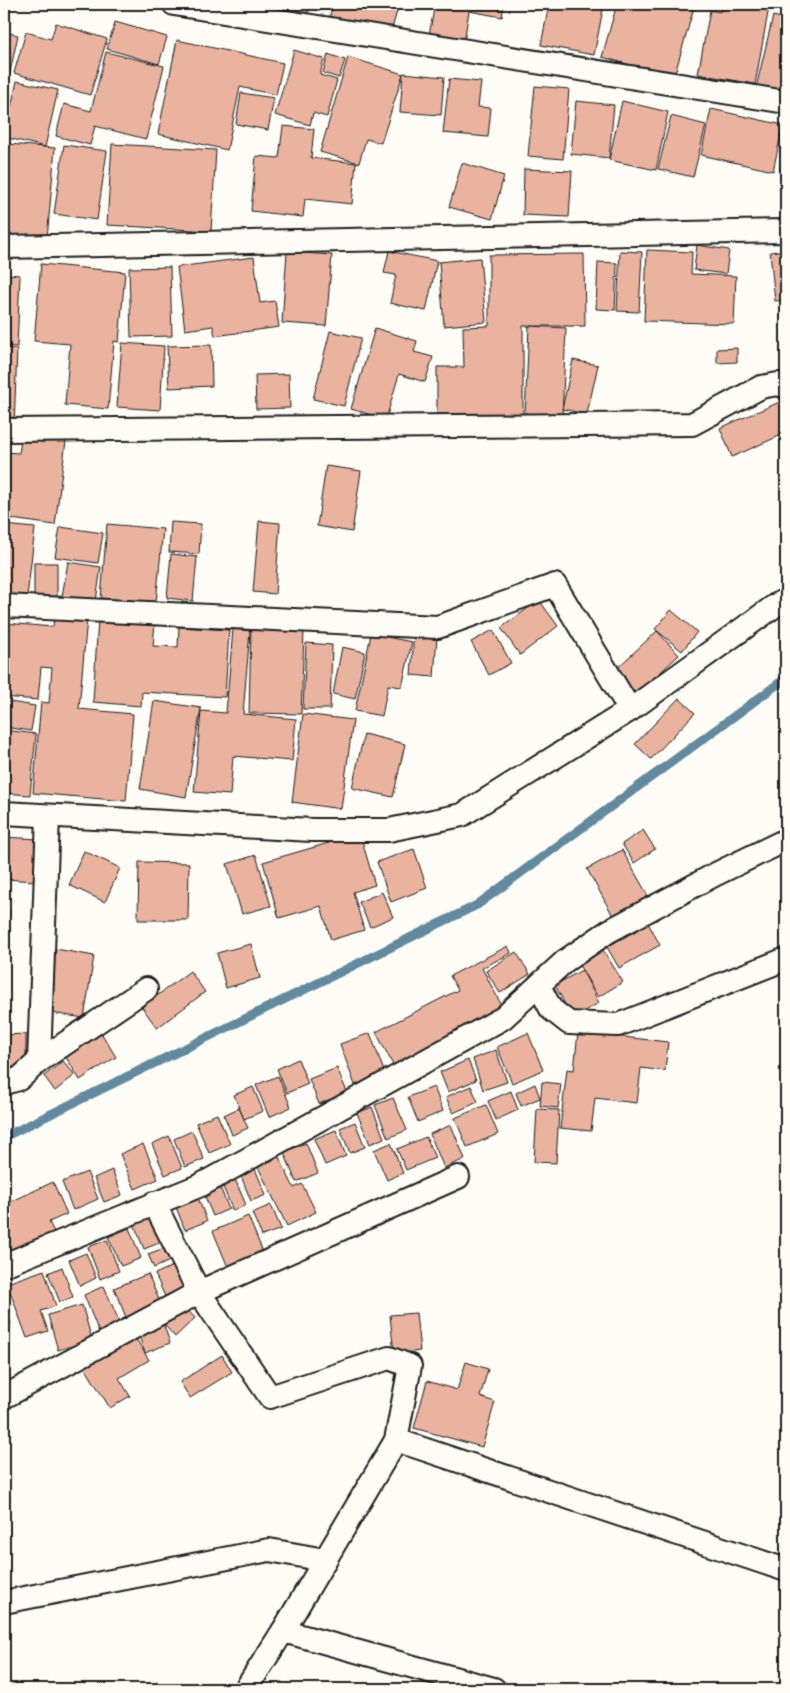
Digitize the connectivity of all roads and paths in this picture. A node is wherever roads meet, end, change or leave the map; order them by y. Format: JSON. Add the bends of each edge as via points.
{"nodes":[{"id":1,"x":174,"y":4,"type":"edge"},
{"id":2,"x":786,"y":102,"type":"edge"},
{"id":3,"x":786,"y":231,"type":"edge"},
{"id":4,"x":4,"y":247,"type":"edge"},
{"id":5,"x":786,"y":387,"type":"edge"},
{"id":6,"x":4,"y":430,"type":"edge"},
{"id":7,"x":786,"y":600,"type":"edge"},
{"id":8,"x":4,"y":606,"type":"edge"},
{"id":9,"x":630,"y":710,"type":"junction"},
{"id":10,"x":4,"y":813,"type":"edge"},
{"id":11,"x":48,"y":816,"type":"junction"},
{"id":12,"x":786,"y":840,"type":"edge"},
{"id":13,"x":786,"y":959,"type":"edge"},
{"id":14,"x":539,"y":986,"type":"junction"},
{"id":15,"x":146,"y":989,"type":"dead end"},
{"id":16,"x":39,"y":1061,"type":"junction"},
{"id":17,"x":4,"y":1083,"type":"edge"},
{"id":18,"x":458,"y":1177,"type":"dead end"},
{"id":19,"x":154,"y":1203,"type":"junction"},
{"id":20,"x":4,"y":1265,"type":"edge"},
{"id":21,"x":200,"y":1292,"type":"junction"},
{"id":22,"x":4,"y":1397,"type":"edge"},
{"id":23,"x":396,"y":1440,"type":"junction"},
{"id":24,"x":325,"y":1560,"type":"junction"},
{"id":25,"x":786,"y":1570,"type":"edge"},
{"id":26,"x":4,"y":1602,"type":"edge"},
{"id":27,"x":283,"y":1631,"type":"junction"},
{"id":28,"x":246,"y":1689,"type":"edge"},
{"id":29,"x":494,"y":1689,"type":"edge"}],
"edges":[{"from":1,"to":2,"type":"street"},
{"from":3,"to":4,"type":"street"},
{"from":5,"to":6,"type":"street","via":[[778,384],[761,387],[692,424]]},
{"from":7,"to":9,"type":"street"},
{"from":8,"to":9,"type":"street","via":[[438,627],[555,585]]},
{"from":9,"to":11,"type":"street","via":[[462,815],[389,830],[312,830]]},
{"from":10,"to":11,"type":"street"},
{"from":11,"to":16,"type":"street"},
{"from":12,"to":14,"type":"street","via":[[609,931],[565,961]]},
{"from":13,"to":14,"type":"street","via":[[618,1025],[569,1023],[551,1009]]},
{"from":14,"to":19,"type":"street","via":[[495,1023],[201,1185]]},
{"from":15,"to":16,"type":"street"},
{"from":16,"to":17,"type":"street","via":[[19,1079]]},
{"from":18,"to":21,"type":"street"},
{"from":19,"to":20,"type":"street"},
{"from":19,"to":21,"type":"street"},
{"from":21,"to":22,"type":"street"},
{"from":21,"to":23,"type":"street","via":[[270,1397],[389,1358],[410,1366]]},
{"from":23,"to":24,"type":"street"},
{"from":23,"to":25,"type":"street"},
{"from":24,"to":26,"type":"street","via":[[269,1550]]},
{"from":24,"to":27,"type":"street"},
{"from":27,"to":28,"type":"street"},
{"from":27,"to":29,"type":"street"}]}
